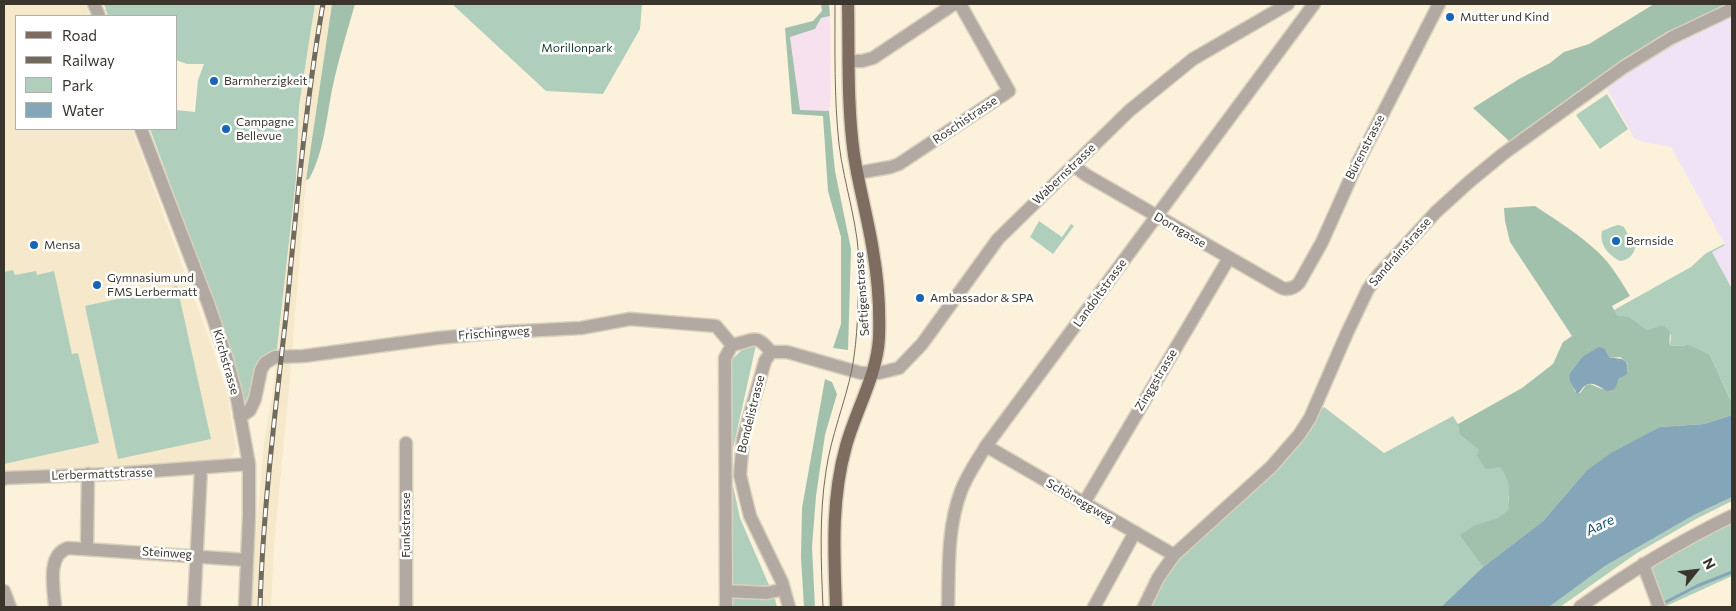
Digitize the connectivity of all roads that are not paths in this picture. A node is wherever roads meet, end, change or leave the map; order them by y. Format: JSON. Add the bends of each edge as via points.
{"nodes":[{"id":1,"x":848,"y":4,"type":"edge"},
{"id":2,"x":954,"y":4,"type":"edge"},
{"id":3,"x":960,"y":4,"type":"edge"},
{"id":4,"x":1288,"y":4,"type":"edge"},
{"id":5,"x":1314,"y":4,"type":"edge"},
{"id":6,"x":1439,"y":4,"type":"edge"},
{"id":7,"x":1732,"y":9,"type":"edge"},
{"id":8,"x":849,"y":62,"type":"junction"},
{"id":9,"x":141,"y":130,"type":"edge"},
{"id":10,"x":1073,"y":164,"type":"junction"},
{"id":11,"x":857,"y":173,"type":"junction"},
{"id":12,"x":1156,"y":216,"type":"junction"},
{"id":13,"x":1230,"y":258,"type":"junction"},
{"id":14,"x":1291,"y":288,"type":"joint"},
{"id":15,"x":732,"y":345,"type":"junction"},
{"id":16,"x":771,"y":352,"type":"junction"},
{"id":17,"x":871,"y":374,"type":"junction"},
{"id":18,"x":240,"y":417,"type":"junction"},
{"id":19,"x":406,"y":443,"type":"dead end"},
{"id":20,"x":986,"y":446,"type":"junction"},
{"id":21,"x":249,"y":464,"type":"junction"},
{"id":22,"x":201,"y":469,"type":"junction"},
{"id":23,"x":88,"y":474,"type":"junction"},
{"id":24,"x":4,"y":479,"type":"edge"},
{"id":25,"x":1084,"y":503,"type":"junction"},
{"id":26,"x":1732,"y":516,"type":"edge"},
{"id":27,"x":1135,"y":532,"type":"junction"},
{"id":28,"x":87,"y":548,"type":"junction"},
{"id":29,"x":196,"y":555,"type":"junction"},
{"id":30,"x":1174,"y":555,"type":"junction"},
{"id":31,"x":247,"y":560,"type":"junction"},
{"id":32,"x":1643,"y":564,"type":"junction"},
{"id":33,"x":784,"y":589,"type":"junction"},
{"id":34,"x":4,"y":591,"type":"edge"},
{"id":35,"x":726,"y":601,"type":"edge"},
{"id":36,"x":1658,"y":604,"type":"edge"},
{"id":37,"x":11,"y":607,"type":"edge"},
{"id":38,"x":55,"y":607,"type":"edge"},
{"id":39,"x":194,"y":607,"type":"edge"},
{"id":40,"x":245,"y":607,"type":"edge"},
{"id":41,"x":406,"y":607,"type":"edge"},
{"id":42,"x":789,"y":607,"type":"edge"},
{"id":43,"x":836,"y":607,"type":"edge"},
{"id":44,"x":948,"y":607,"type":"edge"},
{"id":45,"x":1094,"y":607,"type":"edge"},
{"id":46,"x":1144,"y":607,"type":"edge"},
{"id":47,"x":1580,"y":607,"type":"edge"}],
"edges":[{"from":1,"to":8,"type":"main road","name":"Seftigenstrasse"},
{"from":2,"to":8,"type":"street","via":[[873,58]]},
{"from":3,"to":11,"type":"street","name":"Roschistrasse","via":[[1009,90],[898,164]]},
{"from":4,"to":10,"type":"street","name":"Wabernstrasse","via":[[1180,68]]},
{"from":5,"to":12,"type":"street","name":"Landoltstrasse"},
{"from":6,"to":14,"type":"street","name":"Bürenstrasse","via":[[1352,173],[1322,242],[1299,283]]},
{"from":7,"to":30,"type":"street","name":"Sandrainstrasse","via":[[1691,27],[1632,62],[1503,154],[1436,212],[1368,289],[1310,418],[1299,434],[1271,467]]},
{"from":8,"to":11,"type":"main road","name":"Seftigenstrasse"},
{"from":9,"to":18,"type":"street","name":"Kirchstrasse","via":[[218,332]]},
{"from":10,"to":12,"type":"street","name":"Dorngasse"},
{"from":10,"to":17,"type":"street","name":"Wabernstrasse","via":[[998,239],[922,344],[902,365],[895,370]]},
{"from":11,"to":17,"type":"main road","name":"Seftigenstrasse","via":[[876,276],[879,338]]},
{"from":12,"to":13,"type":"street","name":"Dorngasse"},
{"from":12,"to":20,"type":"street","name":"Landoltstrasse"},
{"from":13,"to":14,"type":"street","name":"Dorngasse","via":[[1282,288]]},
{"from":13,"to":25,"type":"street","name":"Zinggstrasse"},
{"from":15,"to":16,"type":"street","via":[[756,339]]},
{"from":15,"to":18,"type":"street","name":"Frischingweg","via":[[716,326],[630,319],[581,328],[438,338],[275,357],[265,363],[250,410]]},
{"from":15,"to":35,"type":"street","name":"Bondelistrasse","via":[[725,358]]},
{"from":16,"to":17,"type":"street","name":"Wabernstrasse","via":[[787,352]]},
{"from":16,"to":33,"type":"street","name":"Bondelistrasse","via":[[765,361],[743,439],[740,475],[750,516]]},
{"from":17,"to":43,"type":"main road","name":"Seftigenstrasse","via":[[838,477],[834,515]]},
{"from":18,"to":21,"type":"street","name":"Kirchstrasse"},
{"from":19,"to":41,"type":"street","name":"Funkstrasse"},
{"from":20,"to":25,"type":"street","name":"Schöneggweg"},
{"from":20,"to":44,"type":"street","name":"Landoltstrasse","via":[[956,506],[950,541]]},
{"from":21,"to":22,"type":"street","name":"Lerbermattstrasse"},
{"from":21,"to":31,"type":"street","name":"Kirchstrasse"},
{"from":22,"to":23,"type":"street","name":"Lerbermattstrasse"},
{"from":22,"to":29,"type":"street"},
{"from":23,"to":24,"type":"street","name":"Lerbermattstrasse"},
{"from":23,"to":28,"type":"street"},
{"from":25,"to":27,"type":"street","name":"Schöneggweg"},
{"from":26,"to":32,"type":"street"},
{"from":27,"to":30,"type":"street","name":"Schöneggweg"},
{"from":27,"to":45,"type":"street"},
{"from":28,"to":29,"type":"street","name":"Steinweg"},
{"from":28,"to":38,"type":"street","name":"Steinweg","via":[[66,548],[56,559]]},
{"from":29,"to":31,"type":"street","name":"Steinweg"},
{"from":29,"to":39,"type":"street"},
{"from":30,"to":46,"type":"street","name":"Sandrainstrasse"},
{"from":31,"to":40,"type":"street","name":"Kirchstrasse"},
{"from":32,"to":36,"type":"street"},
{"from":32,"to":47,"type":"street"},
{"from":33,"to":35,"type":"street","name":"Bondelistrasse"},
{"from":33,"to":42,"type":"street","name":"Bondelistrasse"},
{"from":34,"to":37,"type":"street"}]}
